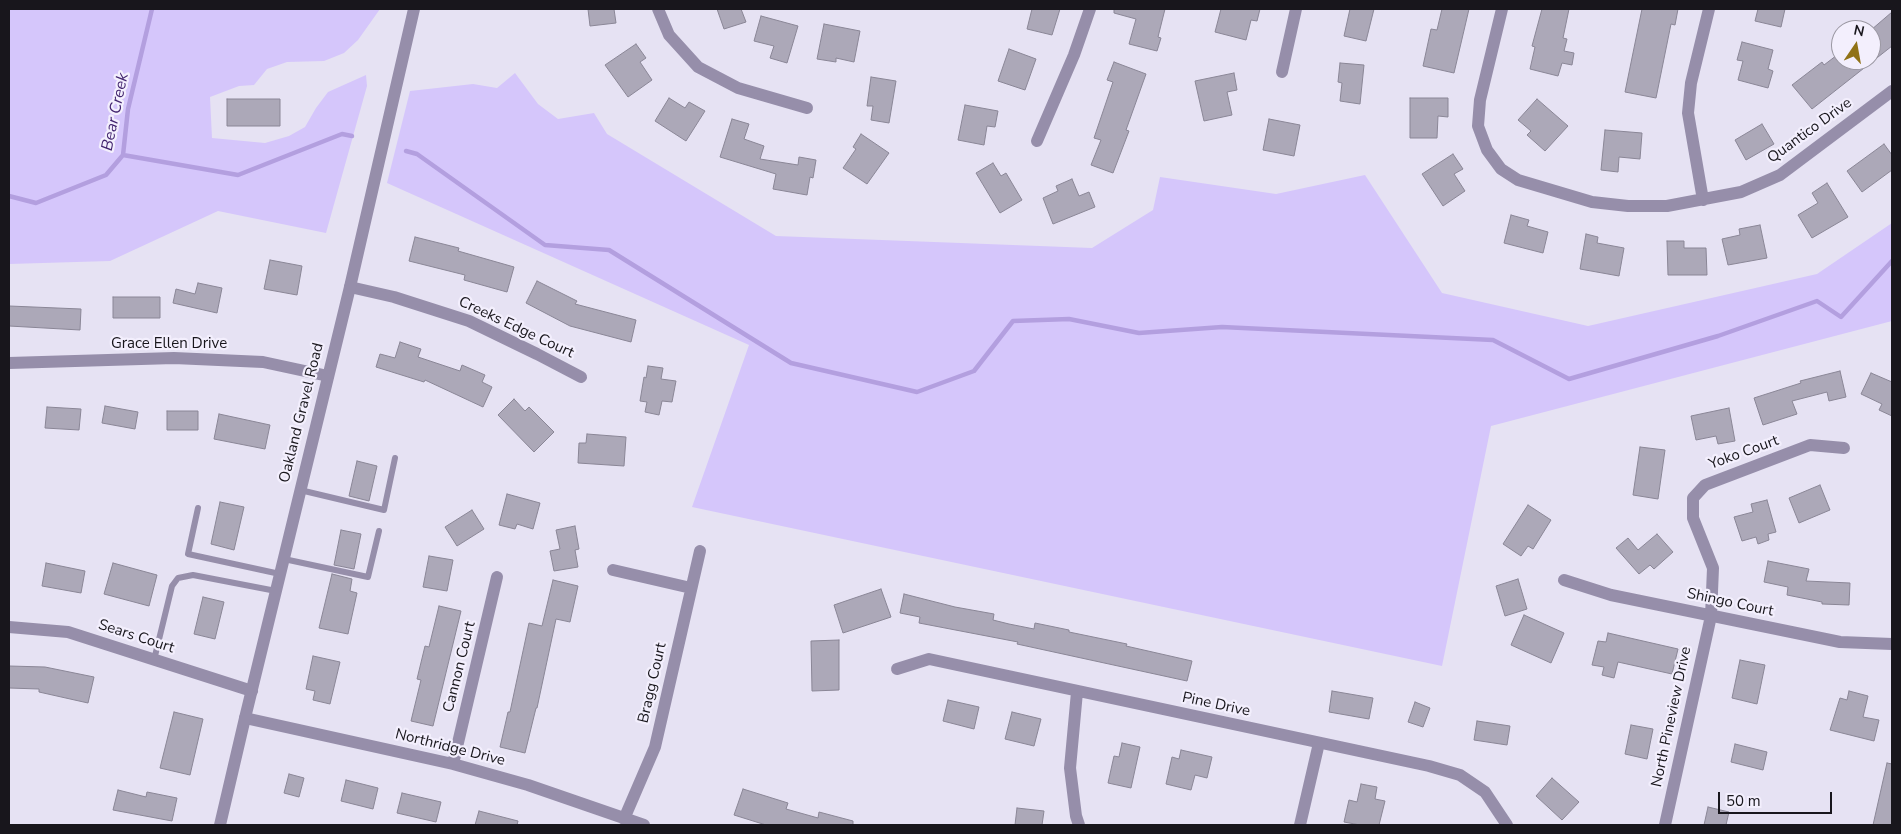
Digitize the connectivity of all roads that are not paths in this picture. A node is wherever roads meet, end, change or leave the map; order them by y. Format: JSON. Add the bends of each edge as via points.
{"nodes":[{"id":1,"x":414,"y":9,"type":"edge"},
{"id":2,"x":658,"y":9,"type":"edge"},
{"id":3,"x":1090,"y":9,"type":"edge"},
{"id":4,"x":1296,"y":9,"type":"edge"},
{"id":5,"x":1502,"y":9,"type":"edge"},
{"id":6,"x":1709,"y":9,"type":"edge"},
{"id":7,"x":1282,"y":72,"type":"dead end"},
{"id":8,"x":1892,"y":90,"type":"edge"},
{"id":9,"x":807,"y":108,"type":"dead end"},
{"id":10,"x":1037,"y":141,"type":"dead end"},
{"id":11,"x":1703,"y":200,"type":"junction"},
{"id":12,"x":350,"y":287,"type":"junction"},
{"id":13,"x":9,"y":363,"type":"edge"},
{"id":14,"x":328,"y":376,"type":"junction"},
{"id":15,"x":581,"y":377,"type":"dead end"},
{"id":16,"x":1844,"y":448,"type":"dead end"},
{"id":17,"x":395,"y":458,"type":"dead end"},
{"id":18,"x":300,"y":490,"type":"junction"},
{"id":19,"x":198,"y":508,"type":"dead end"},
{"id":20,"x":379,"y":531,"type":"dead end"},
{"id":21,"x":700,"y":551,"type":"dead end"},
{"id":22,"x":284,"y":559,"type":"junction"},
{"id":23,"x":613,"y":570,"type":"dead end"},
{"id":24,"x":280,"y":574,"type":"junction"},
{"id":25,"x":497,"y":577,"type":"dead end"},
{"id":26,"x":1564,"y":580,"type":"dead end"},
{"id":27,"x":691,"y":588,"type":"junction"},
{"id":28,"x":276,"y":591,"type":"junction"},
{"id":29,"x":1710,"y":616,"type":"junction"},
{"id":30,"x":9,"y":627,"type":"edge"},
{"id":31,"x":1892,"y":645,"type":"edge"},
{"id":32,"x":154,"y":660,"type":"junction"},
{"id":33,"x":897,"y":668,"type":"dead end"},
{"id":34,"x":252,"y":691,"type":"junction"},
{"id":35,"x":1077,"y":692,"type":"junction"},
{"id":36,"x":245,"y":718,"type":"junction"},
{"id":37,"x":1319,"y":743,"type":"junction"},
{"id":38,"x":453,"y":764,"type":"junction"},
{"id":39,"x":618,"y":820,"type":"edge"},
{"id":40,"x":220,"y":825,"type":"edge"},
{"id":41,"x":644,"y":825,"type":"edge"},
{"id":42,"x":1079,"y":825,"type":"edge"},
{"id":43,"x":1300,"y":825,"type":"edge"},
{"id":44,"x":1507,"y":825,"type":"edge"},
{"id":45,"x":1665,"y":825,"type":"edge"}],
"edges":[{"from":1,"to":12,"type":"street","name":"Oakland Gravel Road"},
{"from":2,"to":9,"type":"street","via":[[669,35],[698,67],[738,88]]},
{"from":3,"to":10,"type":"street"},
{"from":4,"to":7,"type":"street"},
{"from":5,"to":11,"type":"street","name":"Quantico Drive","via":[[1480,100],[1478,126],[1487,150],[1501,169],[1518,180],[1592,202],[1667,206]]},
{"from":6,"to":11,"type":"street","via":[[1691,84],[1688,113]]},
{"from":8,"to":11,"type":"street","name":"Quantico Drive","via":[[1780,175],[1742,192]]},
{"from":12,"to":14,"type":"street","name":"Oakland Gravel Road"},
{"from":12,"to":15,"type":"street","name":"Creeks Edge Court","via":[[394,296],[469,322]]},
{"from":13,"to":14,"type":"street","name":"Grace Ellen Drive","via":[[184,358],[263,362]]},
{"from":14,"to":18,"type":"street","name":"Oakland Gravel Road"},
{"from":16,"to":29,"type":"street","name":"Yoko Court","via":[[1810,446],[1705,485],[1693,498],[1692,518],[1713,568]]},
{"from":17,"to":18,"type":"lane","via":[[384,510]]},
{"from":18,"to":22,"type":"street","name":"Oakland Gravel Road"},
{"from":19,"to":24,"type":"lane","via":[[188,554]]},
{"from":20,"to":22,"type":"lane","via":[[368,577]]},
{"from":21,"to":27,"type":"street","name":"Bragg Court"},
{"from":22,"to":24,"type":"street","name":"Oakland Gravel Road"},
{"from":23,"to":27,"type":"street"},
{"from":24,"to":28,"type":"street","name":"Oakland Gravel Road"},
{"from":25,"to":38,"type":"street","name":"Cannon Court"},
{"from":26,"to":29,"type":"street","name":"Shingo Court","via":[[1611,595]]},
{"from":27,"to":39,"type":"street","name":"Bragg Court","via":[[655,747]]},
{"from":28,"to":32,"type":"lane","via":[[193,575],[178,578],[172,586]]},
{"from":28,"to":34,"type":"street","name":"Oakland Gravel Road"},
{"from":29,"to":31,"type":"street","name":"Shingo Court","via":[[1840,642]]},
{"from":29,"to":45,"type":"street","name":"North Pineview Drive"},
{"from":30,"to":32,"type":"street","name":"Sears Court","via":[[68,632]]},
{"from":32,"to":34,"type":"street","name":"Sears Court"},
{"from":33,"to":35,"type":"street","name":"Pine Drive","via":[[929,659]]},
{"from":34,"to":36,"type":"street","name":"Oakland Gravel Road"},
{"from":35,"to":37,"type":"street","name":"Pine Drive"},
{"from":35,"to":42,"type":"street","via":[[1070,768]]},
{"from":36,"to":38,"type":"street","name":"Northridge Drive"},
{"from":36,"to":40,"type":"street","name":"Oakland Gravel Road"},
{"from":37,"to":43,"type":"street"},
{"from":37,"to":44,"type":"street","name":"Pine Drive","via":[[1460,775],[1486,792]]},
{"from":38,"to":39,"type":"street","name":"Northridge Drive","via":[[528,785]]},
{"from":39,"to":41,"type":"street","name":"Northridge Drive"}]}
